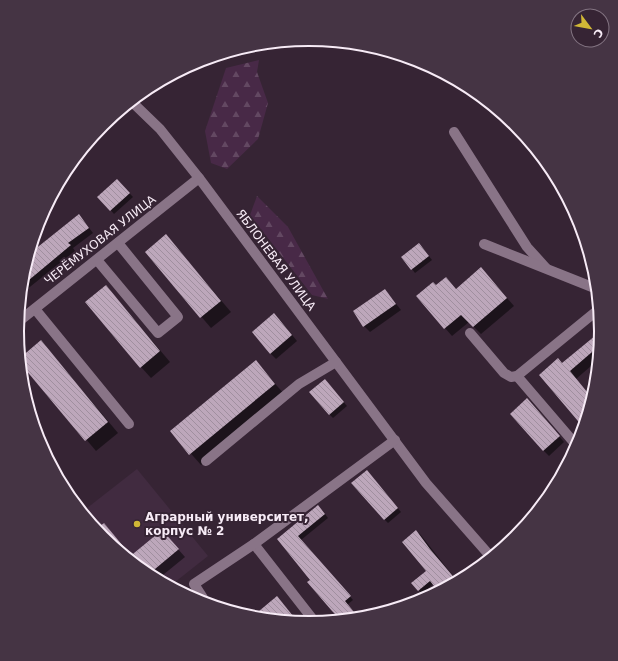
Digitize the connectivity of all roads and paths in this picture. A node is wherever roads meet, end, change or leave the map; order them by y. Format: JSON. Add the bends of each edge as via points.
{"nodes":[{"id":1,"x":135,"y":105,"type":"edge"},
{"id":2,"x":454,"y":132,"type":"dead end"},
{"id":3,"x":199,"y":178,"type":"junction"},
{"id":4,"x":118,"y":243,"type":"junction"},
{"id":5,"x":484,"y":244,"type":"dead end"},
{"id":6,"x":97,"y":260,"type":"junction"},
{"id":7,"x":546,"y":268,"type":"junction"},
{"id":8,"x":591,"y":286,"type":"edge"},
{"id":9,"x":34,"y":309,"type":"junction"},
{"id":10,"x":593,"y":314,"type":"edge"},
{"id":11,"x":25,"y":317,"type":"edge"},
{"id":12,"x":470,"y":333,"type":"dead end"},
{"id":13,"x":336,"y":362,"type":"junction"},
{"id":14,"x":517,"y":376,"type":"junction"},
{"id":15,"x":130,"y":424,"type":"dead end"},
{"id":16,"x":395,"y":440,"type":"junction"},
{"id":17,"x":572,"y":440,"type":"edge"},
{"id":18,"x":206,"y":461,"type":"dead end"},
{"id":19,"x":254,"y":544,"type":"junction"},
{"id":20,"x":487,"y":553,"type":"edge"},
{"id":21,"x":201,"y":594,"type":"edge"},
{"id":22,"x":310,"y":616,"type":"edge"}],
"edges":[{"from":1,"to":3,"type":"street","name":"ЯБЛОНЕВАЯ УЛИЦА","via":[[160,129]]},
{"from":2,"to":7,"type":"street","via":[[527,247]]},
{"from":3,"to":4,"type":"street","name":"ЧЕРЁМУХОВАЯ УЛИЦА"},
{"from":3,"to":13,"type":"street","name":"ЯБЛОНЕВАЯ УЛИЦА"},
{"from":4,"to":6,"type":"street","name":"ЧЕРЁМУХОВАЯ УЛИЦА"},
{"from":4,"to":6,"type":"street","via":[[178,317],[158,333]]},
{"from":5,"to":7,"type":"street"},
{"from":6,"to":9,"type":"street","name":"ЧЕРЁМУХОВАЯ УЛИЦА"},
{"from":7,"to":8,"type":"street"},
{"from":9,"to":11,"type":"street","name":"ЧЕРЁМУХОВАЯ УЛИЦА"},
{"from":9,"to":15,"type":"street"},
{"from":10,"to":14,"type":"street"},
{"from":12,"to":14,"type":"street","via":[[504,372],[511,377]]},
{"from":13,"to":16,"type":"street","name":"ЯБЛОНЕВАЯ УЛИЦА"},
{"from":13,"to":18,"type":"street","via":[[299,384]]},
{"from":14,"to":17,"type":"street"},
{"from":16,"to":19,"type":"street"},
{"from":16,"to":20,"type":"street","name":"ЯБЛОНЕВАЯ УЛИЦА","via":[[439,498]]},
{"from":19,"to":21,"type":"street","via":[[194,584]]},
{"from":19,"to":22,"type":"street"}]}
